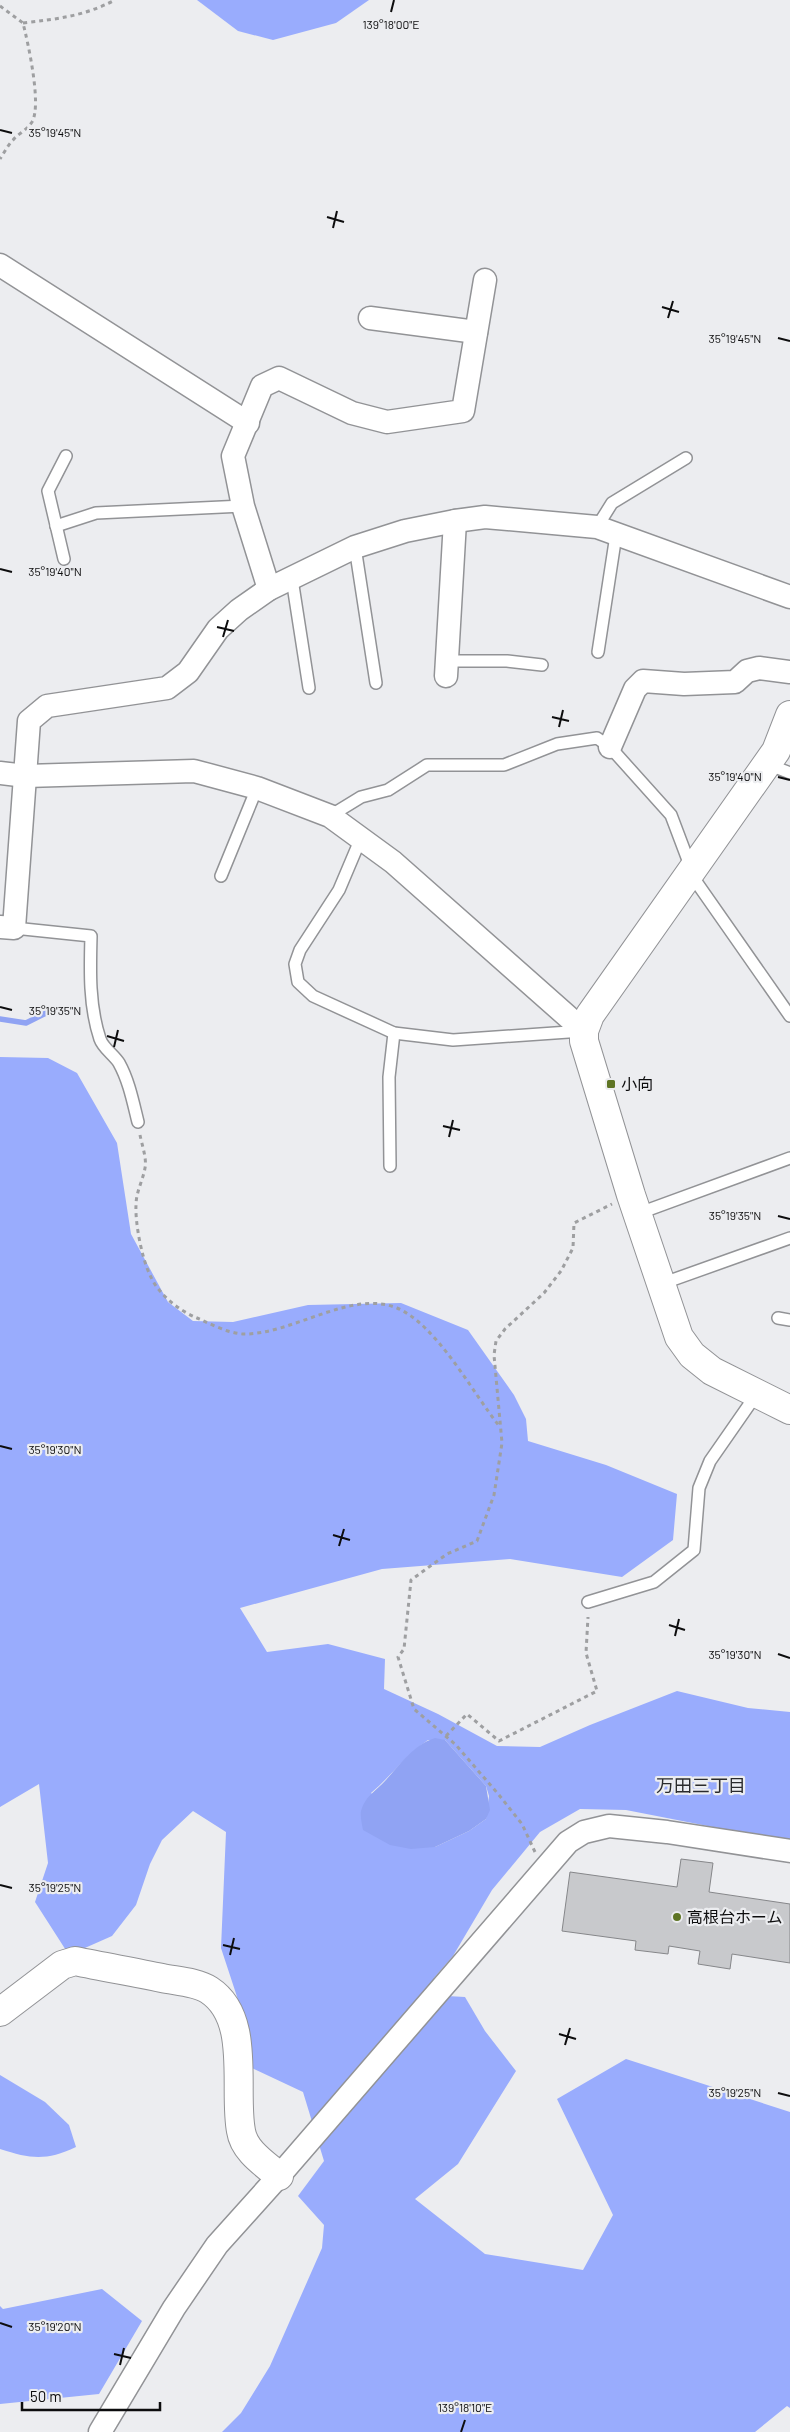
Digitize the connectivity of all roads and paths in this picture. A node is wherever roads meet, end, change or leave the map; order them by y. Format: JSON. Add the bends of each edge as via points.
{"nodes":[{"id":1,"x":114,"y":0,"type":"edge"},
{"id":2,"x":0,"y":6,"type":"edge"},
{"id":3,"x":23,"y":23,"type":"junction"},
{"id":4,"x":0,"y":159,"type":"edge"},
{"id":5,"x":0,"y":264,"type":"edge"},
{"id":6,"x":485,"y":280,"type":"dead end"},
{"id":7,"x":370,"y":318,"type":"dead end"},
{"id":8,"x":476,"y":332,"type":"junction"},
{"id":9,"x":248,"y":422,"type":"junction"},
{"id":10,"x":66,"y":456,"type":"dead end"},
{"id":11,"x":686,"y":458,"type":"dead end"},
{"id":12,"x":242,"y":506,"type":"junction"},
{"id":13,"x":455,"y":520,"type":"junction"},
{"id":14,"x":56,"y":526,"type":"junction"},
{"id":15,"x":607,"y":531,"type":"junction"},
{"id":16,"x":356,"y":548,"type":"junction"},
{"id":17,"x":64,"y":559,"type":"dead end"},
{"id":18,"x":292,"y":579,"type":"junction"},
{"id":19,"x":269,"y":589,"type":"junction"},
{"id":20,"x":790,"y":596,"type":"edge"},
{"id":21,"x":598,"y":652,"type":"dead end"},
{"id":22,"x":542,"y":665,"type":"dead end"},
{"id":23,"x":447,"y":669,"type":"joint"},
{"id":24,"x":790,"y":672,"type":"edge"},
{"id":25,"x":376,"y":683,"type":"dead end"},
{"id":26,"x":309,"y":688,"type":"dead end"},
{"id":27,"x":790,"y":715,"type":"edge"},
{"id":28,"x":610,"y":747,"type":"junction"},
{"id":29,"x":779,"y":768,"type":"edge"},
{"id":30,"x":0,"y":773,"type":"edge"},
{"id":31,"x":26,"y":776,"type":"junction"},
{"id":32,"x":257,"y":788,"type":"junction"},
{"id":33,"x":330,"y":816,"type":"junction"},
{"id":34,"x":361,"y":838,"type":"junction"},
{"id":35,"x":691,"y":872,"type":"junction"},
{"id":36,"x":221,"y":876,"type":"dead end"},
{"id":37,"x":7,"y":927,"type":"edge"},
{"id":38,"x":790,"y":1016,"type":"edge"},
{"id":39,"x":584,"y":1031,"type":"junction"},
{"id":40,"x":394,"y":1034,"type":"junction"},
{"id":41,"x":138,"y":1122,"type":"joint"},
{"id":42,"x":790,"y":1158,"type":"edge"},
{"id":43,"x":390,"y":1166,"type":"dead end"},
{"id":44,"x":634,"y":1204,"type":"junction"},
{"id":45,"x":790,"y":1238,"type":"edge"},
{"id":46,"x":661,"y":1284,"type":"junction"},
{"id":47,"x":758,"y":1392,"type":"junction"},
{"id":48,"x":790,"y":1410,"type":"edge"},
{"id":49,"x":500,"y":1427,"type":"junction"},
{"id":50,"x":588,"y":1602,"type":"joint"},
{"id":51,"x":446,"y":1736,"type":"junction"},
{"id":52,"x":790,"y":1850,"type":"edge"},
{"id":53,"x":536,"y":1857,"type":"dead end"},
{"id":54,"x":0,"y":2012,"type":"edge"},
{"id":55,"x":279,"y":2176,"type":"junction"},
{"id":56,"x":100,"y":2432,"type":"edge"}],
"edges":[{"from":1,"to":3,"type":"path","via":[[92,12]]},
{"from":2,"to":3,"type":"path"},
{"from":3,"to":4,"type":"path","via":[[30,54],[36,108],[34,120],[13,139]]},
{"from":5,"to":9,"type":"street"},
{"from":6,"to":8,"type":"street"},
{"from":7,"to":8,"type":"street"},
{"from":8,"to":9,"type":"street","via":[[463,411],[387,422],[352,413],[279,378],[262,386]]},
{"from":9,"to":12,"type":"street","via":[[233,456]]},
{"from":10,"to":14,"type":"lane","via":[[48,491]]},
{"from":11,"to":15,"type":"lane","via":[[612,503]]},
{"from":12,"to":14,"type":"lane","via":[[96,513]]},
{"from":12,"to":19,"type":"street"},
{"from":13,"to":15,"type":"street","via":[[485,517]]},
{"from":13,"to":16,"type":"street","via":[[405,531]]},
{"from":13,"to":23,"type":"street"},
{"from":14,"to":17,"type":"lane"},
{"from":15,"to":20,"type":"street"},
{"from":15,"to":21,"type":"lane"},
{"from":16,"to":18,"type":"street"},
{"from":16,"to":25,"type":"lane"},
{"from":18,"to":19,"type":"street"},
{"from":18,"to":26,"type":"lane"},
{"from":19,"to":31,"type":"street","via":[[218,629],[188,672],[167,688],[47,706],[29,722]]},
{"from":22,"to":23,"type":"lane","via":[[507,661]]},
{"from":24,"to":28,"type":"street","via":[[759,668],[747,671],[735,682],[684,684],[643,680],[635,689]]},
{"from":27,"to":29,"type":"street","via":[[776,751]]},
{"from":28,"to":33,"type":"lane","via":[[597,738],[584,738],[557,744],[504,765],[427,765],[388,790],[361,797]]},
{"from":28,"to":35,"type":"lane","via":[[671,815]]},
{"from":29,"to":35,"type":"street"},
{"from":30,"to":31,"type":"street"},
{"from":31,"to":32,"type":"street","via":[[194,771]]},
{"from":31,"to":37,"type":"street"},
{"from":32,"to":33,"type":"street"},
{"from":32,"to":36,"type":"lane"},
{"from":33,"to":34,"type":"street"},
{"from":34,"to":39,"type":"street","via":[[393,862]]},
{"from":34,"to":40,"type":"lane","via":[[339,890],[300,950],[295,964],[298,982],[313,996]]},
{"from":35,"to":38,"type":"lane"},
{"from":35,"to":39,"type":"street","via":[[590,1015]]},
{"from":37,"to":41,"type":"lane","via":[[91,936],[90,973],[96,1023],[101,1042],[118,1063],[130,1090]]},
{"from":39,"to":40,"type":"lane","via":[[453,1040]]},
{"from":39,"to":44,"type":"street","via":[[588,1056]]},
{"from":40,"to":43,"type":"lane","via":[[389,1077]]},
{"from":41,"to":49,"type":"path","via":[[146,1166],[136,1205],[142,1247],[150,1276],[170,1301],[189,1314],[224,1330],[242,1334],[260,1333],[360,1305],[381,1302],[390,1305],[415,1317],[430,1332]]},
{"from":42,"to":44,"type":"lane"},
{"from":44,"to":46,"type":"street"},
{"from":44,"to":49,"type":"path","via":[[574,1223],[573,1248],[561,1271],[544,1293],[505,1328],[496,1341],[494,1355]]},
{"from":45,"to":46,"type":"lane"},
{"from":46,"to":47,"type":"street","via":[[679,1337],[692,1355],[712,1371]]},
{"from":47,"to":48,"type":"street"},
{"from":47,"to":50,"type":"lane","via":[[710,1461],[699,1488],[694,1550],[654,1582]]},
{"from":49,"to":51,"type":"path","via":[[500,1469],[477,1541],[447,1554],[411,1580],[404,1648],[398,1657],[414,1710]]},
{"from":50,"to":51,"type":"path","via":[[586,1653],[597,1691],[499,1741],[467,1714]]},
{"from":51,"to":53,"type":"path","via":[[500,1794],[522,1824]]},
{"from":52,"to":55,"type":"street","via":[[609,1826],[584,1832],[568,1842]]},
{"from":54,"to":55,"type":"street","via":[[62,1965],[75,1961],[181,1981],[208,1990],[224,2002],[233,2024],[238,2056],[241,2132],[251,2152]]},
{"from":55,"to":56,"type":"street","via":[[216,2245]]}]}
